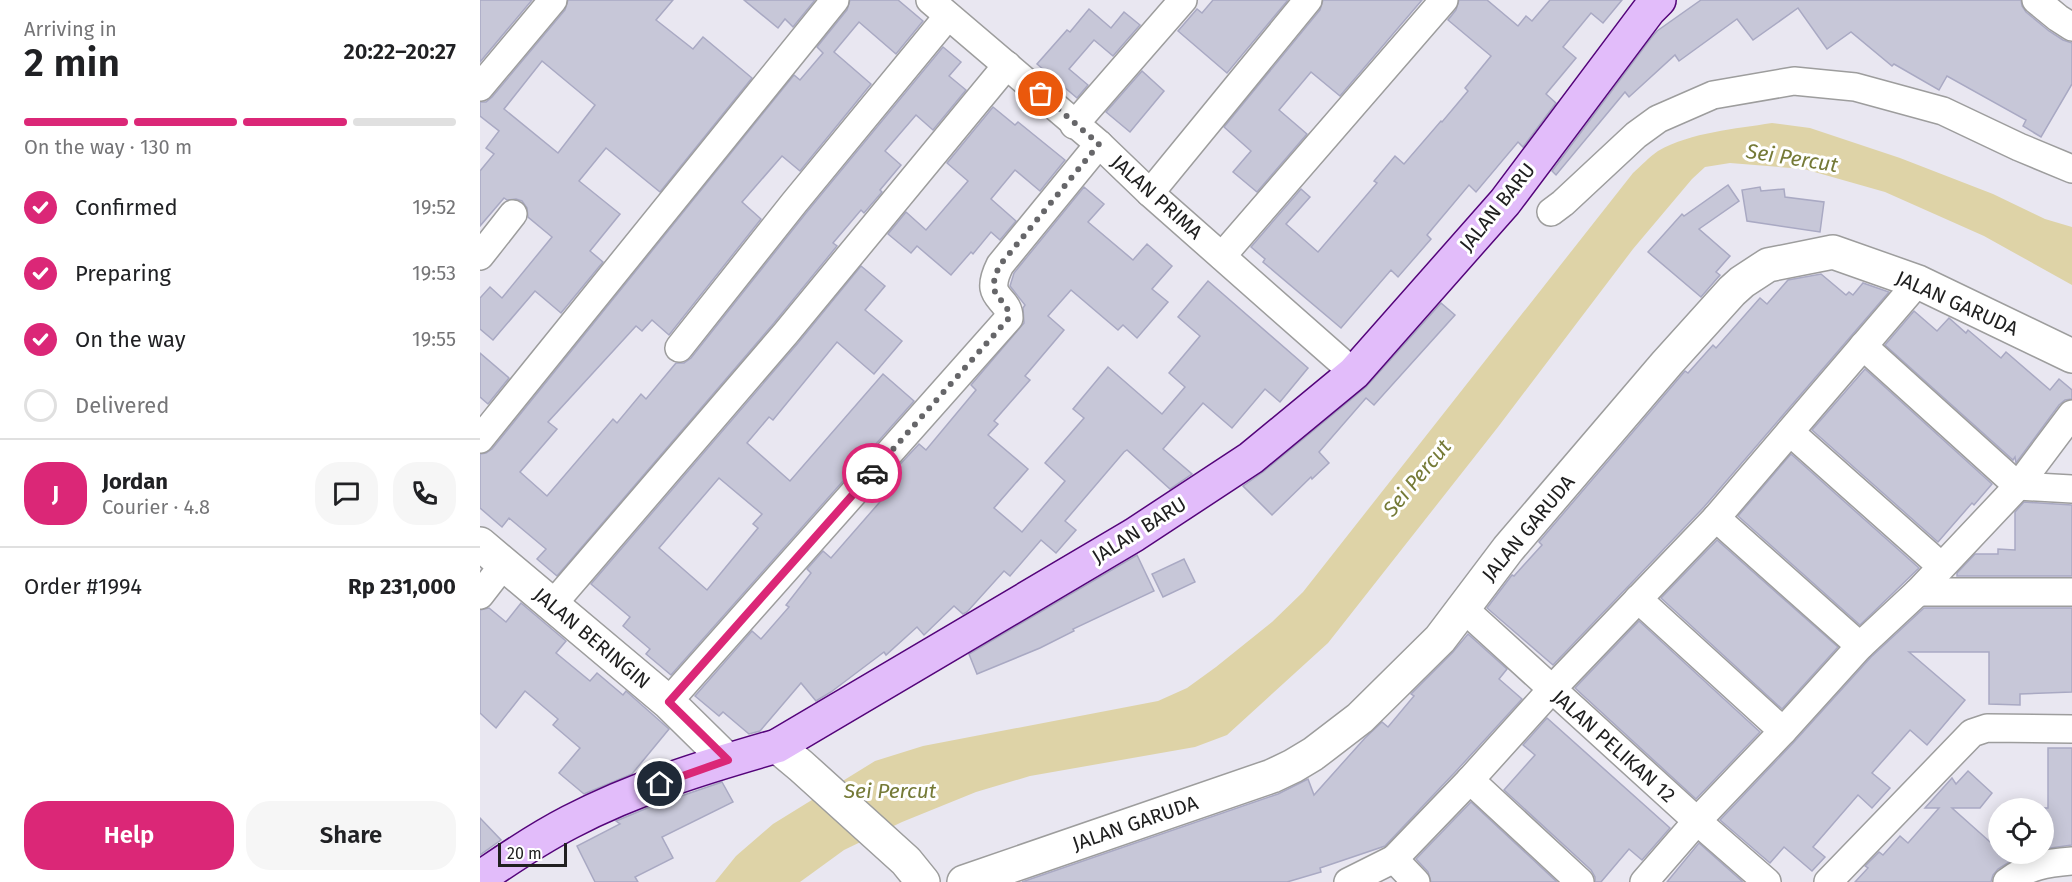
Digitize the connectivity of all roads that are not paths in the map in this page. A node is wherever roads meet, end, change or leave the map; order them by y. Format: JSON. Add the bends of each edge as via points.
{"nodes":[{"id":1,"x":553,"y":0,"type":"edge"},
{"id":2,"x":835,"y":0,"type":"edge"},
{"id":3,"x":1183,"y":0,"type":"edge"},
{"id":4,"x":1308,"y":0,"type":"edge"},
{"id":5,"x":1444,"y":0,"type":"edge"},
{"id":6,"x":1659,"y":0,"type":"edge"},
{"id":7,"x":2036,"y":0,"type":"edge"},
{"id":8,"x":939,"y":8,"type":"edge"},
{"id":9,"x":2072,"y":27,"type":"edge"},
{"id":10,"x":1007,"y":64,"type":"junction"},
{"id":11,"x":480,"y":87,"type":"edge"},
{"id":12,"x":1074,"y":125,"type":"junction"},
{"id":13,"x":1099,"y":144,"type":"junction"},
{"id":14,"x":2072,"y":169,"type":"edge"},
{"id":15,"x":1150,"y":193,"type":"junction"},
{"id":16,"x":1551,"y":212,"type":"dead end"},
{"id":17,"x":513,"y":214,"type":"dead end"},
{"id":18,"x":480,"y":256,"type":"edge"},
{"id":19,"x":1222,"y":256,"type":"junction"},
{"id":20,"x":1918,"y":282,"type":"junction"},
{"id":21,"x":1863,"y":346,"type":"junction"},
{"id":22,"x":679,"y":348,"type":"dead end"},
{"id":23,"x":2072,"y":356,"type":"edge"},
{"id":24,"x":1354,"y":373,"type":"junction"},
{"id":25,"x":2072,"y":414,"type":"edge"},
{"id":26,"x":1790,"y":432,"type":"junction"},
{"id":27,"x":480,"y":440,"type":"edge"},
{"id":28,"x":2018,"y":486,"type":"junction"},
{"id":29,"x":2072,"y":489,"type":"edge"},
{"id":30,"x":1716,"y":518,"type":"junction"},
{"id":31,"x":492,"y":554,"type":"edge"},
{"id":32,"x":1941,"y":566,"type":"junction"},
{"id":33,"x":1918,"y":592,"type":"junction"},
{"id":34,"x":2072,"y":592,"type":"edge"},
{"id":35,"x":480,"y":595,"type":"edge"},
{"id":36,"x":1638,"y":599,"type":"junction"},
{"id":37,"x":553,"y":604,"type":"junction"},
{"id":38,"x":1463,"y":608,"type":"junction"},
{"id":39,"x":1860,"y":646,"type":"junction"},
{"id":40,"x":1552,"y":689,"type":"junction"},
{"id":41,"x":669,"y":702,"type":"junction"},
{"id":42,"x":2072,"y":729,"type":"edge"},
{"id":43,"x":1783,"y":731,"type":"junction"},
{"id":44,"x":789,"y":756,"type":"junction"},
{"id":45,"x":728,"y":760,"type":"junction"},
{"id":46,"x":1470,"y":780,"type":"junction"},
{"id":47,"x":1697,"y":821,"type":"junction"},
{"id":48,"x":1394,"y":859,"type":"junction"},
{"id":49,"x":2072,"y":861,"type":"edge"},
{"id":50,"x":914,"y":872,"type":"edge"},
{"id":51,"x":480,"y":878,"type":"edge"},
{"id":52,"x":964,"y":882,"type":"edge"},
{"id":53,"x":1348,"y":882,"type":"edge"},
{"id":54,"x":1416,"y":882,"type":"edge"},
{"id":55,"x":1580,"y":882,"type":"edge"},
{"id":56,"x":1644,"y":882,"type":"edge"},
{"id":57,"x":1767,"y":882,"type":"edge"},
{"id":58,"x":1829,"y":882,"type":"edge"},
{"id":59,"x":2007,"y":882,"type":"edge"}],
"edges":[{"from":1,"to":11,"type":"street"},
{"from":2,"to":27,"type":"street"},
{"from":3,"to":12,"type":"street"},
{"from":4,"to":15,"type":"street"},
{"from":5,"to":19,"type":"street"},
{"from":6,"to":24,"type":"main road","name":"JALAN BARU","via":[[1505,202]]},
{"from":7,"to":9,"type":"street"},
{"from":8,"to":10,"type":"street","name":"JALAN PRIMA"},
{"from":8,"to":22,"type":"street","via":[[794,203]]},
{"from":10,"to":12,"type":"street","name":"JALAN PRIMA"},
{"from":10,"to":37,"type":"street","via":[[786,333]]},
{"from":12,"to":13,"type":"street","name":"JALAN PRIMA"},
{"from":13,"to":15,"type":"street","name":"JALAN PRIMA"},
{"from":13,"to":41,"type":"street","via":[[1000,265],[994,290],[1009,318]]},
{"from":14,"to":16,"type":"street","via":[[1943,111],[1855,87],[1794,81],[1713,95],[1658,119]]},
{"from":15,"to":19,"type":"street","name":"JALAN PRIMA"},
{"from":17,"to":18,"type":"street"},
{"from":19,"to":24,"type":"street","name":"JALAN PRIMA"},
{"from":20,"to":21,"type":"street"},
{"from":20,"to":23,"type":"street","name":"JALAN GARUDA"},
{"from":20,"to":38,"type":"street","name":"JALAN GARUDA","via":[[1833,252],[1768,265],[1742,282],[1666,363]]},
{"from":21,"to":26,"type":"street"},
{"from":21,"to":28,"type":"street"},
{"from":24,"to":44,"type":"main road","name":"JALAN BARU","via":[[1251,458]]},
{"from":25,"to":28,"type":"street"},
{"from":26,"to":30,"type":"street"},
{"from":26,"to":32,"type":"street"},
{"from":28,"to":29,"type":"street"},
{"from":28,"to":32,"type":"street"},
{"from":30,"to":36,"type":"street"},
{"from":30,"to":39,"type":"street"},
{"from":31,"to":35,"type":"street"},
{"from":31,"to":37,"type":"street","name":"JALAN BERINGIN"},
{"from":32,"to":33,"type":"street"},
{"from":33,"to":34,"type":"street"},
{"from":33,"to":39,"type":"street"},
{"from":36,"to":40,"type":"street"},
{"from":36,"to":43,"type":"street"},
{"from":37,"to":41,"type":"street","name":"JALAN BERINGIN"},
{"from":38,"to":40,"type":"street","name":"JALAN PELIKAN 12"},
{"from":38,"to":52,"type":"street","name":"JALAN GARUDA","via":[[1440,639],[1360,718],[1293,766]]},
{"from":39,"to":43,"type":"street"},
{"from":40,"to":46,"type":"street"},
{"from":40,"to":47,"type":"street","name":"JALAN PELIKAN 12"},
{"from":41,"to":45,"type":"street","name":"JALAN BERINGIN"},
{"from":42,"to":58,"type":"street","via":[[1987,728],[1972,733]]},
{"from":43,"to":47,"type":"street"},
{"from":44,"to":45,"type":"main road","name":"JALAN BARU"},
{"from":44,"to":50,"type":"street"},
{"from":45,"to":51,"type":"main road","name":"JALAN BARU","via":[[616,800],[568,822]]},
{"from":46,"to":48,"type":"street"},
{"from":46,"to":55,"type":"street"},
{"from":47,"to":56,"type":"street"},
{"from":47,"to":57,"type":"street","name":"JALAN PELIKAN 12"},
{"from":48,"to":53,"type":"street"},
{"from":48,"to":54,"type":"street"},
{"from":49,"to":59,"type":"street","via":[[2024,870]]}]}
